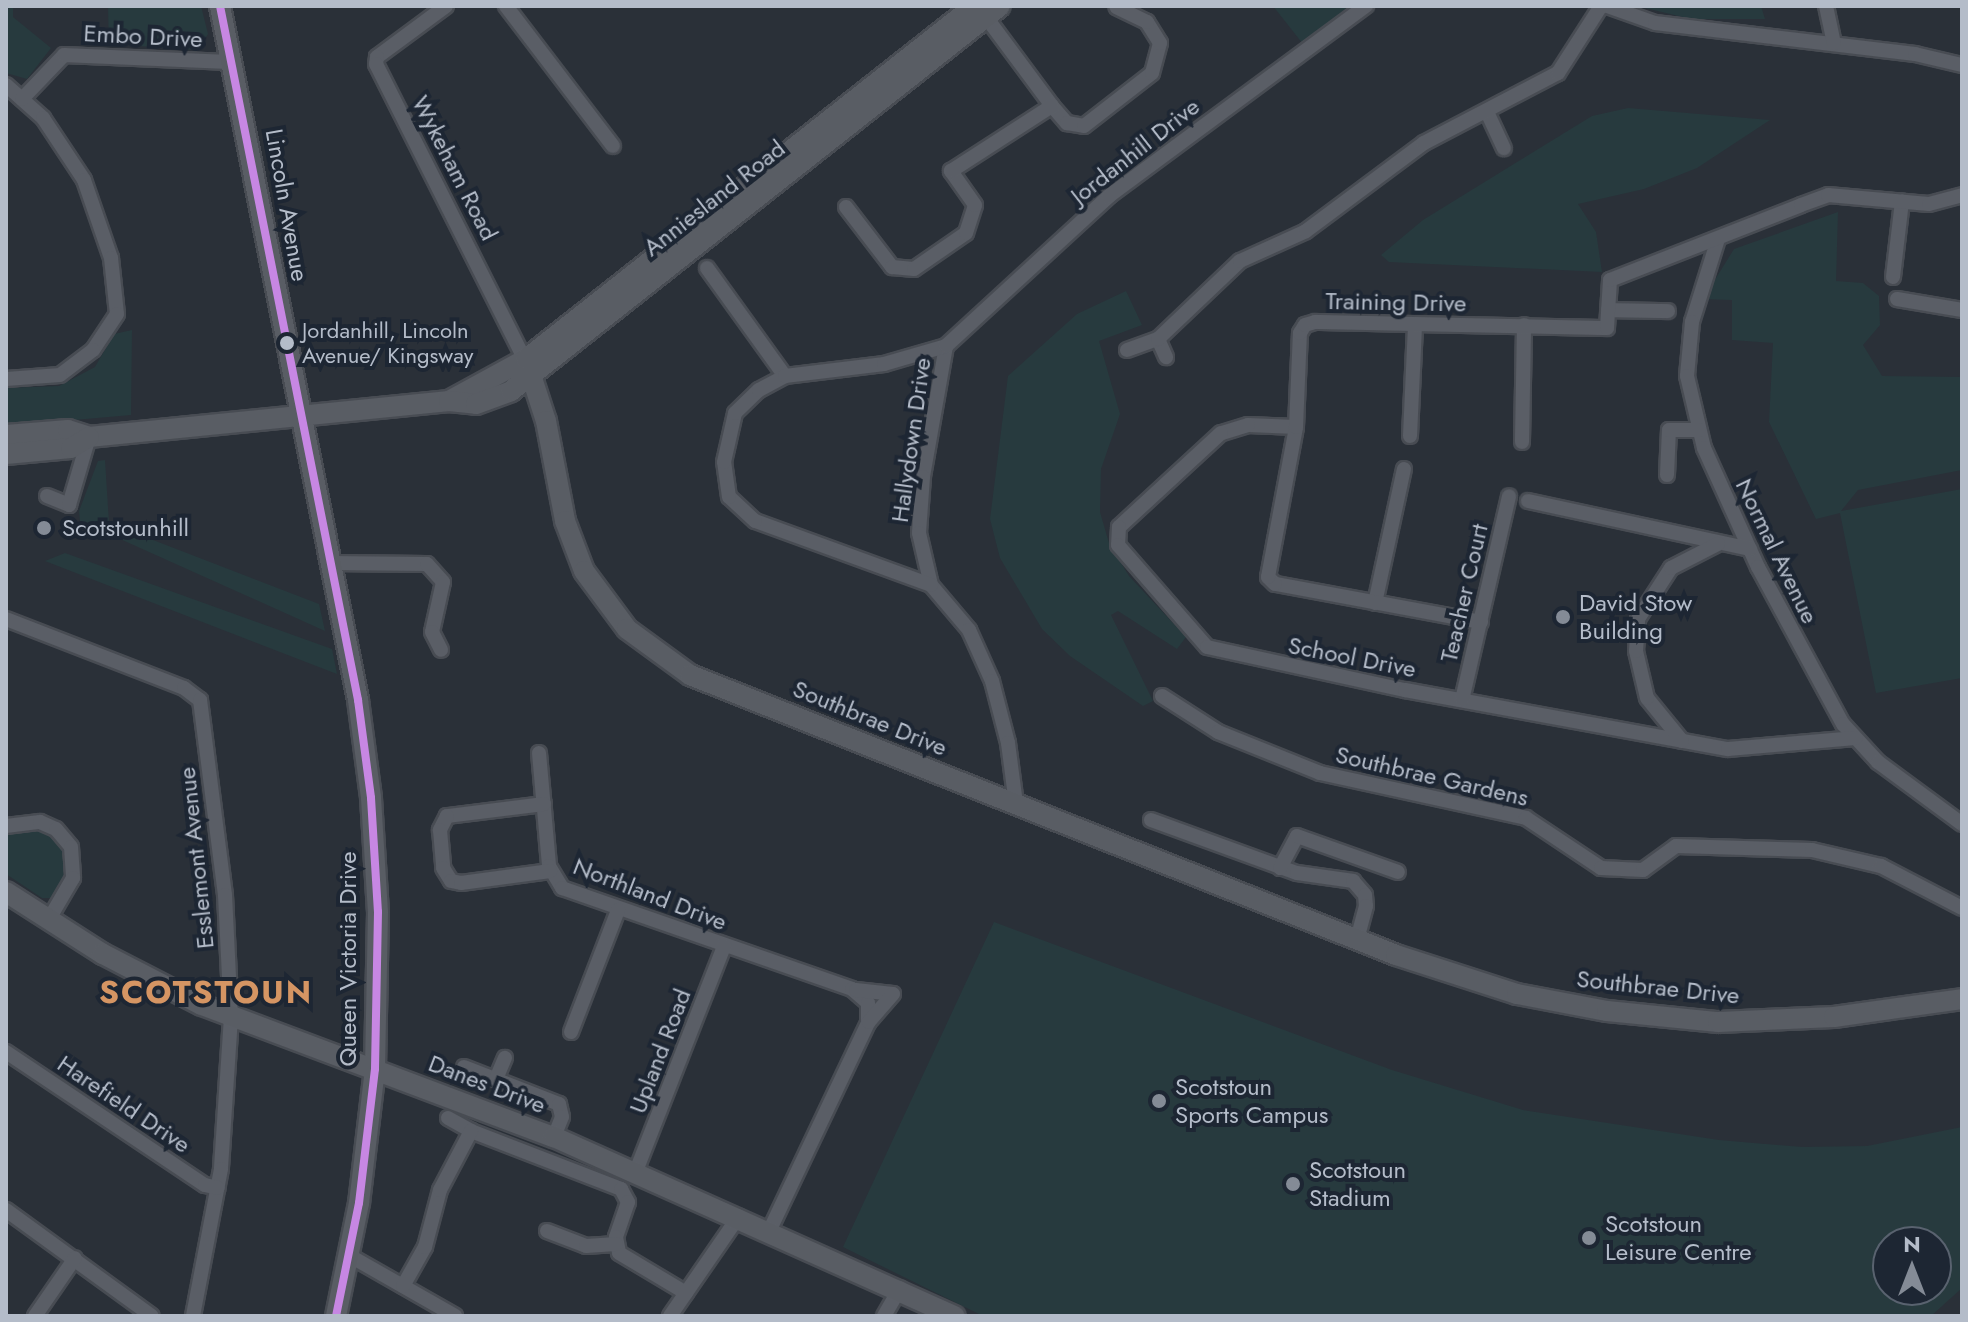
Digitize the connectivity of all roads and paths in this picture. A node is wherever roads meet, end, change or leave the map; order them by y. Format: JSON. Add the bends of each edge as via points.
{"nodes":[{"id":1,"x":220,"y":6,"type":"edge"},
{"id":2,"x":446,"y":6,"type":"edge"},
{"id":3,"x":506,"y":6,"type":"edge"},
{"id":4,"x":1366,"y":6,"type":"edge"},
{"id":5,"x":1601,"y":6,"type":"edge"},
{"id":6,"x":1607,"y":6,"type":"edge"},
{"id":7,"x":1826,"y":6,"type":"edge"},
{"id":8,"x":1116,"y":7,"type":"edge"},
{"id":9,"x":987,"y":10,"type":"edge"},
{"id":10,"x":1834,"y":43,"type":"junction"},
{"id":11,"x":234,"y":62,"type":"junction"},
{"id":12,"x":1962,"y":65,"type":"edge"},
{"id":13,"x":6,"y":85,"type":"edge"},
{"id":14,"x":22,"y":99,"type":"junction"},
{"id":15,"x":1052,"y":106,"type":"junction"},
{"id":16,"x":1487,"y":112,"type":"junction"},
{"id":17,"x":613,"y":146,"type":"dead end"},
{"id":18,"x":1504,"y":148,"type":"dead end"},
{"id":19,"x":1962,"y":195,"type":"edge"},
{"id":20,"x":1902,"y":202,"type":"junction"},
{"id":21,"x":846,"y":207,"type":"dead end"},
{"id":22,"x":1718,"y":239,"type":"junction"},
{"id":23,"x":707,"y":268,"type":"dead end"},
{"id":24,"x":1893,"y":277,"type":"dead end"},
{"id":25,"x":1897,"y":299,"type":"dead end"},
{"id":26,"x":1608,"y":310,"type":"junction"},
{"id":27,"x":1962,"y":310,"type":"edge"},
{"id":28,"x":1668,"y":311,"type":"dead end"},
{"id":29,"x":1415,"y":325,"type":"junction"},
{"id":30,"x":1524,"y":325,"type":"junction"},
{"id":31,"x":1158,"y":339,"type":"junction"},
{"id":32,"x":946,"y":346,"type":"junction"},
{"id":33,"x":1127,"y":350,"type":"dead end"},
{"id":34,"x":1166,"y":357,"type":"dead end"},
{"id":35,"x":529,"y":369,"type":"junction"},
{"id":36,"x":785,"y":376,"type":"junction"},
{"id":37,"x":6,"y":379,"type":"edge"},
{"id":38,"x":301,"y":417,"type":"junction"},
{"id":39,"x":1296,"y":427,"type":"junction"},
{"id":40,"x":1699,"y":430,"type":"junction"},
{"id":41,"x":6,"y":435,"type":"edge"},
{"id":42,"x":1410,"y":436,"type":"dead end"},
{"id":43,"x":89,"y":437,"type":"junction"},
{"id":44,"x":1522,"y":442,"type":"dead end"},
{"id":45,"x":6,"y":454,"type":"edge"},
{"id":46,"x":1404,"y":469,"type":"dead end"},
{"id":47,"x":1667,"y":475,"type":"dead end"},
{"id":48,"x":47,"y":496,"type":"dead end"},
{"id":49,"x":1509,"y":496,"type":"dead end"},
{"id":50,"x":1528,"y":501,"type":"dead end"},
{"id":51,"x":1718,"y":544,"type":"junction"},
{"id":52,"x":1750,"y":549,"type":"junction"},
{"id":53,"x":329,"y":563,"type":"junction"},
{"id":54,"x":931,"y":585,"type":"junction"},
{"id":55,"x":338,"y":602,"type":"joint"},
{"id":56,"x":1375,"y":603,"type":"junction"},
{"id":57,"x":6,"y":619,"type":"edge"},
{"id":58,"x":1481,"y":622,"type":"junction"},
{"id":59,"x":441,"y":650,"type":"dead end"},
{"id":60,"x":1162,"y":696,"type":"dead end"},
{"id":61,"x":1462,"y":700,"type":"junction"},
{"id":62,"x":1856,"y":738,"type":"junction"},
{"id":63,"x":1683,"y":741,"type":"junction"},
{"id":64,"x":539,"y":753,"type":"dead end"},
{"id":65,"x":544,"y":804,"type":"junction"},
{"id":66,"x":1016,"y":804,"type":"junction"},
{"id":67,"x":1151,"y":820,"type":"dead end"},
{"id":68,"x":1962,"y":824,"type":"edge"},
{"id":69,"x":6,"y":826,"type":"edge"},
{"id":70,"x":1280,"y":868,"type":"junction"},
{"id":71,"x":550,"y":871,"type":"junction"},
{"id":72,"x":1398,"y":872,"type":"dead end"},
{"id":73,"x":6,"y":892,"type":"edge"},
{"id":74,"x":1962,"y":908,"type":"edge"},
{"id":75,"x":618,"y":910,"type":"junction"},
{"id":76,"x":49,"y":919,"type":"junction"},
{"id":77,"x":1357,"y":939,"type":"junction"},
{"id":78,"x":724,"y":946,"type":"junction"},
{"id":79,"x":852,"y":989,"type":"junction"},
{"id":80,"x":1962,"y":999,"type":"edge"},
{"id":81,"x":231,"y":1017,"type":"junction"},
{"id":82,"x":868,"y":1023,"type":"junction"},
{"id":83,"x":571,"y":1032,"type":"dead end"},
{"id":84,"x":6,"y":1052,"type":"edge"},
{"id":85,"x":505,"y":1058,"type":"dead end"},
{"id":86,"x":464,"y":1067,"type":"dead end"},
{"id":87,"x":375,"y":1069,"type":"junction"},
{"id":88,"x":496,"y":1079,"type":"junction"},
{"id":89,"x":448,"y":1118,"type":"dead end"},
{"id":90,"x":471,"y":1131,"type":"junction"},
{"id":91,"x":554,"y":1137,"type":"junction"},
{"id":92,"x":636,"y":1171,"type":"junction"},
{"id":93,"x":218,"y":1188,"type":"junction"},
{"id":94,"x":6,"y":1210,"type":"edge"},
{"id":95,"x":739,"y":1216,"type":"junction"},
{"id":96,"x":770,"y":1229,"type":"junction"},
{"id":97,"x":547,"y":1231,"type":"dead end"},
{"id":98,"x":616,"y":1244,"type":"junction"},
{"id":99,"x":350,"y":1256,"type":"junction"},
{"id":100,"x":75,"y":1258,"type":"junction"},
{"id":101,"x":403,"y":1286,"type":"junction"},
{"id":102,"x":900,"y":1288,"type":"junction"},
{"id":103,"x":686,"y":1293,"type":"junction"},
{"id":104,"x":35,"y":1316,"type":"edge"},
{"id":105,"x":152,"y":1316,"type":"edge"},
{"id":106,"x":193,"y":1316,"type":"edge"},
{"id":107,"x":336,"y":1316,"type":"edge"},
{"id":108,"x":455,"y":1316,"type":"edge"},
{"id":109,"x":670,"y":1316,"type":"edge"},
{"id":110,"x":884,"y":1316,"type":"edge"},
{"id":111,"x":955,"y":1316,"type":"edge"}],
"edges":[{"from":1,"to":11,"type":"street","name":"Lincoln Avenue"},
{"from":2,"to":35,"type":"street","name":"Wykeham Road","via":[[377,57],[376,64]]},
{"from":3,"to":17,"type":"street"},
{"from":4,"to":32,"type":"street","name":"Jordanhill Drive","via":[[1109,196]]},
{"from":5,"to":16,"type":"street","via":[[1558,73]]},
{"from":6,"to":10,"type":"street","via":[[1655,23]]},
{"from":7,"to":10,"type":"street"},
{"from":8,"to":15,"type":"street","via":[[1147,22],[1160,43],[1152,73],[1084,126],[1067,123]]},
{"from":9,"to":15,"type":"street"},
{"from":9,"to":35,"type":"street","name":"Anniesland Road"},
{"from":10,"to":12,"type":"street"},
{"from":11,"to":14,"type":"street","name":"Embo Drive","via":[[64,55]]},
{"from":11,"to":38,"type":"street","name":"Lincoln Avenue"},
{"from":13,"to":14,"type":"street"},
{"from":14,"to":37,"type":"street","via":[[43,118],[84,180],[111,258],[117,314],[93,350],[60,375]]},
{"from":15,"to":21,"type":"street","via":[[951,171],[975,205],[966,233],[914,269],[892,267]]},
{"from":16,"to":18,"type":"street"},
{"from":16,"to":31,"type":"street","via":[[1424,143],[1306,231],[1240,261]]},
{"from":19,"to":20,"type":"street","via":[[1929,204]]},
{"from":20,"to":22,"type":"street","via":[[1828,195]]},
{"from":20,"to":24,"type":"street"},
{"from":22,"to":26,"type":"street","via":[[1610,280]]},
{"from":22,"to":40,"type":"street","name":"Normal Avenue","via":[[1692,322],[1688,362]]},
{"from":23,"to":36,"type":"street"},
{"from":25,"to":27,"type":"street"},
{"from":26,"to":28,"type":"street"},
{"from":26,"to":30,"type":"street","name":"Training Drive","via":[[1607,328]]},
{"from":29,"to":30,"type":"street","name":"Training Drive"},
{"from":29,"to":39,"type":"street","name":"Training Drive","via":[[1305,325],[1300,333]]},
{"from":29,"to":42,"type":"street"},
{"from":30,"to":44,"type":"street"},
{"from":31,"to":33,"type":"street"},
{"from":31,"to":34,"type":"street"},
{"from":32,"to":36,"type":"street","via":[[884,364]]},
{"from":32,"to":54,"type":"street","name":"Hallydown Drive","via":[[920,519]]},
{"from":35,"to":38,"type":"street","name":"Anniesland Road","via":[[476,404],[449,401]]},
{"from":35,"to":66,"type":"street","name":"Southbrae Drive","via":[[575,550],[608,606],[643,644],[690,675]]},
{"from":36,"to":54,"type":"street","via":[[759,390],[735,413],[724,462],[729,497],[755,521]]},
{"from":38,"to":43,"type":"street","name":"Anniesland Road"},
{"from":38,"to":53,"type":"street","name":"Lincoln Avenue"},
{"from":39,"to":56,"type":"street","name":"Training Drive","via":[[1268,577],[1275,584]]},
{"from":39,"to":61,"type":"street","name":"School Drive","via":[[1248,425],[1221,433],[1123,520],[1118,545],[1207,647]]},
{"from":40,"to":47,"type":"street","via":[[1669,430]]},
{"from":40,"to":52,"type":"street","name":"Normal Avenue"},
{"from":41,"to":43,"type":"street","name":"Anniesland Road","via":[[68,430]]},
{"from":43,"to":45,"type":"street","name":"Anniesland Road","via":[[71,448]]},
{"from":43,"to":48,"type":"street","via":[[69,505]]},
{"from":46,"to":56,"type":"street"},
{"from":49,"to":58,"type":"street","name":"Teacher Court"},
{"from":50,"to":51,"type":"street"},
{"from":51,"to":52,"type":"street"},
{"from":51,"to":63,"type":"street","via":[[1671,568],[1638,619],[1636,651],[1647,698]]},
{"from":52,"to":62,"type":"street","name":"Normal Avenue","via":[[1827,700]]},
{"from":53,"to":55,"type":"street","name":"Lincoln Avenue"},
{"from":53,"to":59,"type":"street","via":[[427,564],[443,582],[432,632]]},
{"from":54,"to":66,"type":"street","via":[[969,630],[992,681]]},
{"from":55,"to":87,"type":"street","name":"Queen Victoria Drive","via":[[352,668],[376,857]]},
{"from":56,"to":58,"type":"street","name":"Training Drive"},
{"from":57,"to":81,"type":"street","name":"Esslemont Avenue","via":[[197,696],[225,895]]},
{"from":58,"to":61,"type":"street","name":"Teacher Court"},
{"from":60,"to":74,"type":"street","name":"Southbrae Gardens","via":[[1218,732],[1320,773],[1526,818],[1601,868],[1643,870],[1676,846],[1812,850],[1881,866]]},
{"from":61,"to":63,"type":"street","name":"School Drive"},
{"from":62,"to":63,"type":"street","name":"School Drive","via":[[1728,749]]},
{"from":62,"to":68,"type":"street","name":"Normal Avenue","via":[[1909,787]]},
{"from":64,"to":65,"type":"street","name":"Northland Drive"},
{"from":65,"to":71,"type":"street","name":"Northland Drive"},
{"from":65,"to":71,"type":"street","via":[[447,816],[440,830],[443,868],[451,881],[461,883]]},
{"from":66,"to":77,"type":"street","name":"Southbrae Drive"},
{"from":67,"to":70,"type":"street"},
{"from":69,"to":76,"type":"street","via":[[24,820],[49,824],[71,847],[73,878]]},
{"from":70,"to":72,"type":"street","via":[[1297,836]]},
{"from":70,"to":77,"type":"street","via":[[1353,881],[1360,887],[1366,906]]},
{"from":71,"to":75,"type":"street","name":"Northland Drive","via":[[566,891]]},
{"from":73,"to":76,"type":"street","name":"Danes Drive"},
{"from":75,"to":78,"type":"street","name":"Northland Drive"},
{"from":75,"to":83,"type":"street"},
{"from":76,"to":81,"type":"street","name":"Danes Drive","via":[[138,974]]},
{"from":77,"to":80,"type":"street","name":"Southbrae Drive","via":[[1517,994],[1670,1019],[1801,1020]]},
{"from":78,"to":79,"type":"street","name":"Northland Drive"},
{"from":78,"to":92,"type":"street","name":"Upland Road"},
{"from":79,"to":82,"type":"street","via":[[868,1003]]},
{"from":79,"to":82,"type":"street","name":"Northland Drive","via":[[893,994]]},
{"from":81,"to":87,"type":"street","name":"Danes Drive"},
{"from":81,"to":93,"type":"street","name":"Esslemont Avenue"},
{"from":82,"to":96,"type":"street","name":"Northland Drive"},
{"from":84,"to":93,"type":"street","name":"Harefield Drive","via":[[205,1185]]},
{"from":85,"to":88,"type":"street"},
{"from":86,"to":88,"type":"street"},
{"from":87,"to":91,"type":"street","name":"Danes Drive"},
{"from":87,"to":99,"type":"street","name":"Queen Victoria Drive"},
{"from":88,"to":91,"type":"street","via":[[559,1104],[562,1117]]},
{"from":89,"to":90,"type":"street"},
{"from":90,"to":98,"type":"street","via":[[621,1189],[628,1202]]},
{"from":90,"to":101,"type":"street","via":[[440,1190],[425,1247]]},
{"from":91,"to":92,"type":"street","name":"Danes Drive"},
{"from":92,"to":95,"type":"street","name":"Danes Drive"},
{"from":93,"to":106,"type":"street","name":"Esslemont Avenue"},
{"from":94,"to":100,"type":"street"},
{"from":95,"to":96,"type":"street","name":"Danes Drive"},
{"from":95,"to":103,"type":"street"},
{"from":96,"to":102,"type":"street","name":"Danes Drive"},
{"from":97,"to":98,"type":"street","via":[[586,1246]]},
{"from":98,"to":103,"type":"street","via":[[630,1263]]},
{"from":99,"to":101,"type":"street"},
{"from":99,"to":107,"type":"street","name":"Queen Victoria Drive"},
{"from":100,"to":104,"type":"street"},
{"from":100,"to":105,"type":"street"},
{"from":101,"to":108,"type":"street"},
{"from":102,"to":110,"type":"street"},
{"from":102,"to":111,"type":"street","name":"Danes Drive"},
{"from":103,"to":109,"type":"street"}]}
